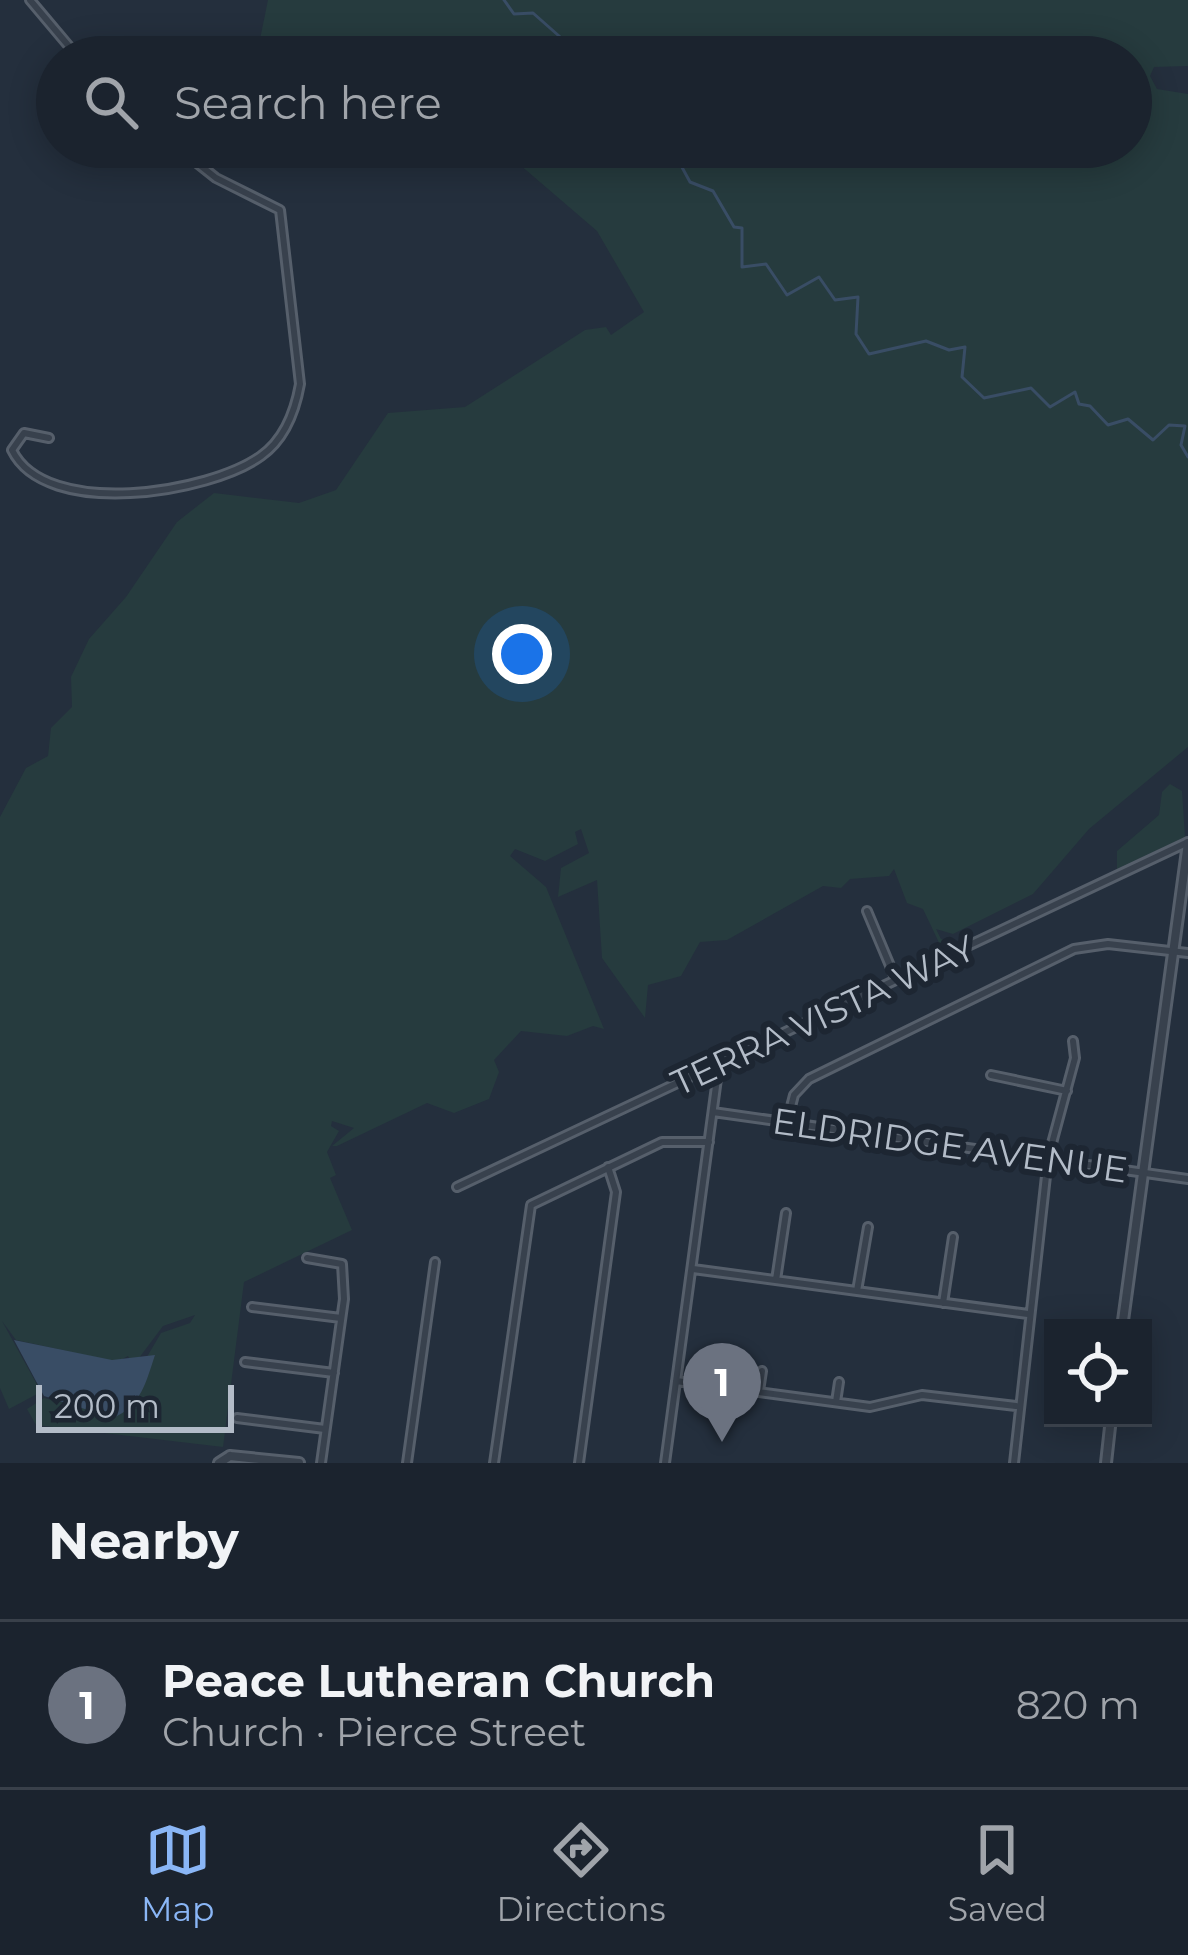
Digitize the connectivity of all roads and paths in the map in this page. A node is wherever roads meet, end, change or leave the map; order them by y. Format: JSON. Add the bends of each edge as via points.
{"nodes":[{"id":1,"x":31,"y":0,"type":"edge"},
{"id":2,"x":61,"y":36,"type":"edge"},
{"id":3,"x":203,"y":168,"type":"edge"},
{"id":4,"x":49,"y":438,"type":"dead end"},
{"id":5,"x":1188,"y":843,"type":"edge"},
{"id":6,"x":867,"y":910,"type":"dead end"},
{"id":7,"x":1174,"y":951,"type":"junction"},
{"id":8,"x":1188,"y":953,"type":"edge"},
{"id":9,"x":896,"y":980,"type":"junction"},
{"id":10,"x":1072,"y":1041,"type":"dead end"},
{"id":11,"x":719,"y":1064,"type":"junction"},
{"id":12,"x":991,"y":1075,"type":"dead end"},
{"id":13,"x":1067,"y":1091,"type":"junction"},
{"id":14,"x":713,"y":1112,"type":"junction"},
{"id":15,"x":787,"y":1122,"type":"junction"},
{"id":16,"x":709,"y":1142,"type":"junction"},
{"id":17,"x":1048,"y":1159,"type":"junction"},
{"id":18,"x":608,"y":1166,"type":"junction"},
{"id":19,"x":1144,"y":1173,"type":"junction"},
{"id":20,"x":1188,"y":1179,"type":"edge"},
{"id":21,"x":457,"y":1186,"type":"dead end"},
{"id":22,"x":786,"y":1213,"type":"dead end"},
{"id":23,"x":868,"y":1227,"type":"dead end"},
{"id":24,"x":953,"y":1237,"type":"dead end"},
{"id":25,"x":307,"y":1258,"type":"dead end"},
{"id":26,"x":435,"y":1262,"type":"dead end"},
{"id":27,"x":692,"y":1268,"type":"junction"},
{"id":28,"x":776,"y":1280,"type":"junction"},
{"id":29,"x":857,"y":1291,"type":"junction"},
{"id":30,"x":943,"y":1303,"type":"junction"},
{"id":31,"x":252,"y":1307,"type":"dead end"},
{"id":32,"x":1028,"y":1314,"type":"junction"},
{"id":33,"x":341,"y":1318,"type":"junction"},
{"id":34,"x":1123,"y":1319,"type":"edge"},
{"id":35,"x":244,"y":1362,"type":"dead end"},
{"id":36,"x":762,"y":1371,"type":"dead end"},
{"id":37,"x":334,"y":1373,"type":"junction"},
{"id":38,"x":676,"y":1381,"type":"junction"},
{"id":39,"x":839,"y":1382,"type":"dead end"},
{"id":40,"x":759,"y":1391,"type":"junction"},
{"id":41,"x":836,"y":1403,"type":"junction"},
{"id":42,"x":1016,"y":1406,"type":"junction"},
{"id":43,"x":237,"y":1418,"type":"dead end"},
{"id":44,"x":1110,"y":1427,"type":"edge"},
{"id":45,"x":326,"y":1429,"type":"junction"},
{"id":46,"x":230,"y":1459,"type":"edge"},
{"id":47,"x":219,"y":1463,"type":"edge"},
{"id":48,"x":299,"y":1463,"type":"edge"},
{"id":49,"x":321,"y":1463,"type":"edge"},
{"id":50,"x":407,"y":1463,"type":"edge"},
{"id":51,"x":494,"y":1463,"type":"edge"},
{"id":52,"x":579,"y":1463,"type":"edge"},
{"id":53,"x":665,"y":1463,"type":"edge"},
{"id":54,"x":1014,"y":1463,"type":"edge"},
{"id":55,"x":1106,"y":1463,"type":"edge"}],
"edges":[{"from":1,"to":2,"type":"street"},
{"from":3,"to":4,"type":"street","via":[[280,210],[300,384],[284,433],[236,471],[161,490],[76,492],[52,486],[12,450],[24,433]]},
{"from":5,"to":7,"type":"street"},
{"from":5,"to":9,"type":"street","name":"TERRA VISTA WAY"},
{"from":6,"to":9,"type":"street"},
{"from":7,"to":8,"type":"street"},
{"from":7,"to":15,"type":"street","via":[[1074,949],[809,1078]]},
{"from":7,"to":19,"type":"street"},
{"from":9,"to":11,"type":"street","name":"TERRA VISTA WAY"},
{"from":10,"to":13,"type":"street"},
{"from":11,"to":14,"type":"street"},
{"from":11,"to":21,"type":"street","name":"TERRA VISTA WAY"},
{"from":12,"to":13,"type":"street"},
{"from":13,"to":17,"type":"street"},
{"from":14,"to":15,"type":"street","name":"ELDRIDGE AVENUE"},
{"from":14,"to":16,"type":"street"},
{"from":15,"to":17,"type":"street","name":"ELDRIDGE AVENUE"},
{"from":16,"to":18,"type":"street","via":[[662,1142]]},
{"from":16,"to":27,"type":"street"},
{"from":17,"to":19,"type":"street","name":"ELDRIDGE AVENUE"},
{"from":17,"to":32,"type":"street"},
{"from":18,"to":51,"type":"street","via":[[542,1197],[528,1217]]},
{"from":18,"to":52,"type":"street","via":[[616,1192]]},
{"from":19,"to":20,"type":"street","name":"ELDRIDGE AVENUE"},
{"from":19,"to":34,"type":"street"},
{"from":22,"to":28,"type":"street"},
{"from":23,"to":29,"type":"street"},
{"from":24,"to":30,"type":"street"},
{"from":25,"to":33,"type":"street","via":[[342,1264]]},
{"from":26,"to":50,"type":"street"},
{"from":27,"to":28,"type":"street"},
{"from":27,"to":38,"type":"street"},
{"from":28,"to":29,"type":"street"},
{"from":29,"to":30,"type":"street"},
{"from":30,"to":32,"type":"street"},
{"from":31,"to":33,"type":"street"},
{"from":32,"to":42,"type":"street"},
{"from":33,"to":37,"type":"street"},
{"from":35,"to":37,"type":"street"},
{"from":36,"to":40,"type":"street"},
{"from":37,"to":45,"type":"street"},
{"from":38,"to":40,"type":"street"},
{"from":38,"to":53,"type":"street"},
{"from":39,"to":41,"type":"street"},
{"from":40,"to":41,"type":"street"},
{"from":41,"to":42,"type":"street","via":[[871,1407],[922,1395]]},
{"from":42,"to":54,"type":"street"},
{"from":43,"to":45,"type":"street"},
{"from":44,"to":55,"type":"street"},
{"from":45,"to":49,"type":"street"},
{"from":46,"to":47,"type":"street"},
{"from":46,"to":48,"type":"street"}]}
